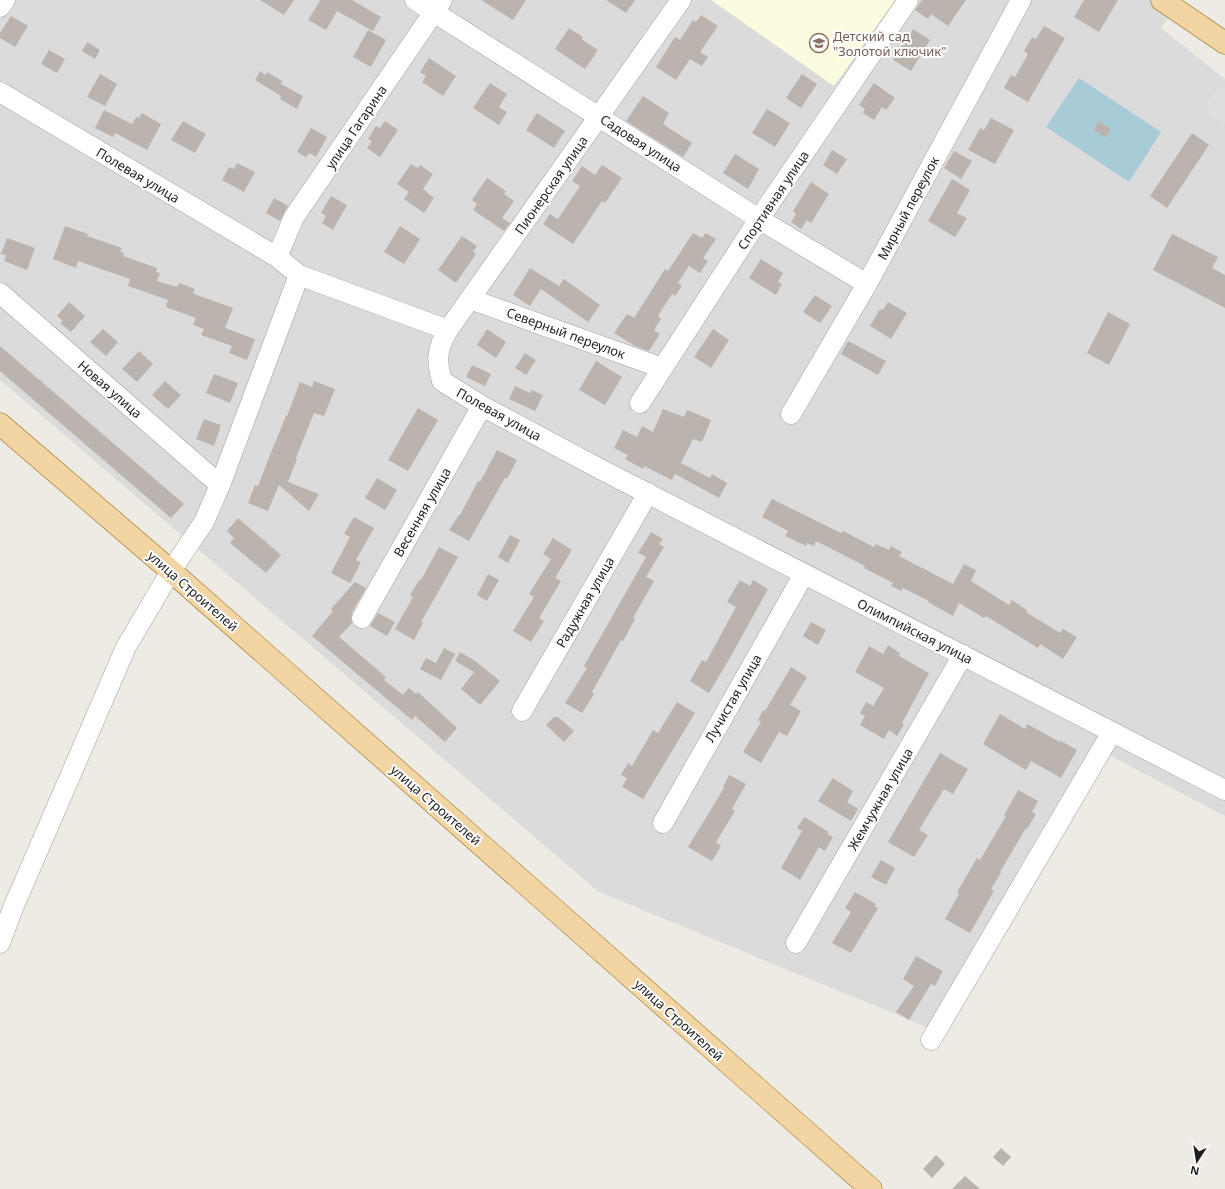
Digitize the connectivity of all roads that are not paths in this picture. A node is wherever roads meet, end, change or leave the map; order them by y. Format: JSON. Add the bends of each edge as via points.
{"nodes":[{"id":1,"x":5,"y":0,"type":"edge"},
{"id":2,"x":415,"y":0,"type":"edge"},
{"id":3,"x":681,"y":0,"type":"edge"},
{"id":4,"x":908,"y":0,"type":"edge"},
{"id":5,"x":1022,"y":0,"type":"edge"},
{"id":6,"x":1162,"y":0,"type":"edge"},
{"id":7,"x":438,"y":6,"type":"edge"},
{"id":8,"x":0,"y":7,"type":"edge"},
{"id":9,"x":1225,"y":44,"type":"edge"},
{"id":10,"x":0,"y":92,"type":"edge"},
{"id":11,"x":600,"y":116,"type":"junction"},
{"id":12,"x":759,"y":219,"type":"junction"},
{"id":13,"x":277,"y":258,"type":"junction"},
{"id":14,"x":299,"y":275,"type":"junction"},
{"id":15,"x":867,"y":284,"type":"junction"},
{"id":16,"x":0,"y":293,"type":"edge"},
{"id":17,"x":470,"y":299,"type":"junction"},
{"id":18,"x":448,"y":330,"type":"junction"},
{"id":19,"x":662,"y":368,"type":"junction"},
{"id":20,"x":640,"y":403,"type":"dead end"},
{"id":21,"x":482,"y":406,"type":"junction"},
{"id":22,"x":790,"y":414,"type":"dead end"},
{"id":23,"x":0,"y":424,"type":"edge"},
{"id":24,"x":604,"y":471,"type":"joint"},
{"id":25,"x":220,"y":485,"type":"junction"},
{"id":26,"x":648,"y":493,"type":"junction"},
{"id":27,"x":171,"y":571,"type":"junction"},
{"id":28,"x":804,"y":574,"type":"junction"},
{"id":29,"x":362,"y":618,"type":"dead end"},
{"id":30,"x":963,"y":655,"type":"junction"},
{"id":31,"x":522,"y":711,"type":"dead end"},
{"id":32,"x":1112,"y":732,"type":"junction"},
{"id":33,"x":1225,"y":790,"type":"edge"},
{"id":34,"x":663,"y":823,"type":"dead end"},
{"id":35,"x":0,"y":943,"type":"edge"},
{"id":36,"x":796,"y":943,"type":"dead end"},
{"id":37,"x":931,"y":1040,"type":"dead end"},
{"id":38,"x":871,"y":1189,"type":"edge"}],
"edges":[{"from":1,"to":8,"type":"street"},
{"from":2,"to":7,"type":"street","name":"Садовая улица"},
{"from":3,"to":11,"type":"street","name":"Пионерская улица"},
{"from":4,"to":12,"type":"street","name":"Спортивная улица"},
{"from":5,"to":15,"type":"street","name":"Мирный переулок"},
{"from":6,"to":9,"type":"main road"},
{"from":7,"to":11,"type":"street","name":"Садовая улица"},
{"from":7,"to":13,"type":"street","name":"улица Гагарина","via":[[294,217]]},
{"from":10,"to":13,"type":"street","name":"Полевая улица"},
{"from":11,"to":12,"type":"street","name":"Садовая улица"},
{"from":11,"to":17,"type":"street","name":"Пионерская улица"},
{"from":12,"to":15,"type":"street","name":"Садовая улица"},
{"from":12,"to":19,"type":"street","name":"Спортивная улица"},
{"from":13,"to":14,"type":"street"},
{"from":14,"to":18,"type":"street"},
{"from":14,"to":25,"type":"street"},
{"from":15,"to":22,"type":"street","name":"Мирный переулок"},
{"from":16,"to":25,"type":"street","name":"Новая улица"},
{"from":17,"to":18,"type":"street","name":"Пионерская улица"},
{"from":17,"to":19,"type":"street","name":"Северный переулок"},
{"from":18,"to":21,"type":"street","name":"Полевая улица","via":[[439,352],[438,367],[442,381]]},
{"from":19,"to":20,"type":"street","name":"Спортивная улица"},
{"from":21,"to":24,"type":"street","name":"Полевая улица"},
{"from":21,"to":29,"type":"street","name":"Весенняя улица"},
{"from":23,"to":27,"type":"main road","name":"улица Строителей"},
{"from":24,"to":26,"type":"street","name":"Олимпийская улица"},
{"from":25,"to":27,"type":"street","via":[[204,522]]},
{"from":26,"to":28,"type":"street","name":"Олимпийская улица"},
{"from":26,"to":31,"type":"street","name":"Радужная улица"},
{"from":27,"to":35,"type":"street","via":[[126,647]]},
{"from":27,"to":38,"type":"main road","name":"улица Строителей"},
{"from":28,"to":30,"type":"street","name":"Олимпийская улица"},
{"from":28,"to":34,"type":"street","name":"Лучистая улица"},
{"from":30,"to":32,"type":"street","name":"Олимпийская улица"},
{"from":30,"to":36,"type":"street","name":"Жемчужная улица"},
{"from":32,"to":33,"type":"street","name":"Олимпийская улица"},
{"from":32,"to":37,"type":"street"}]}
